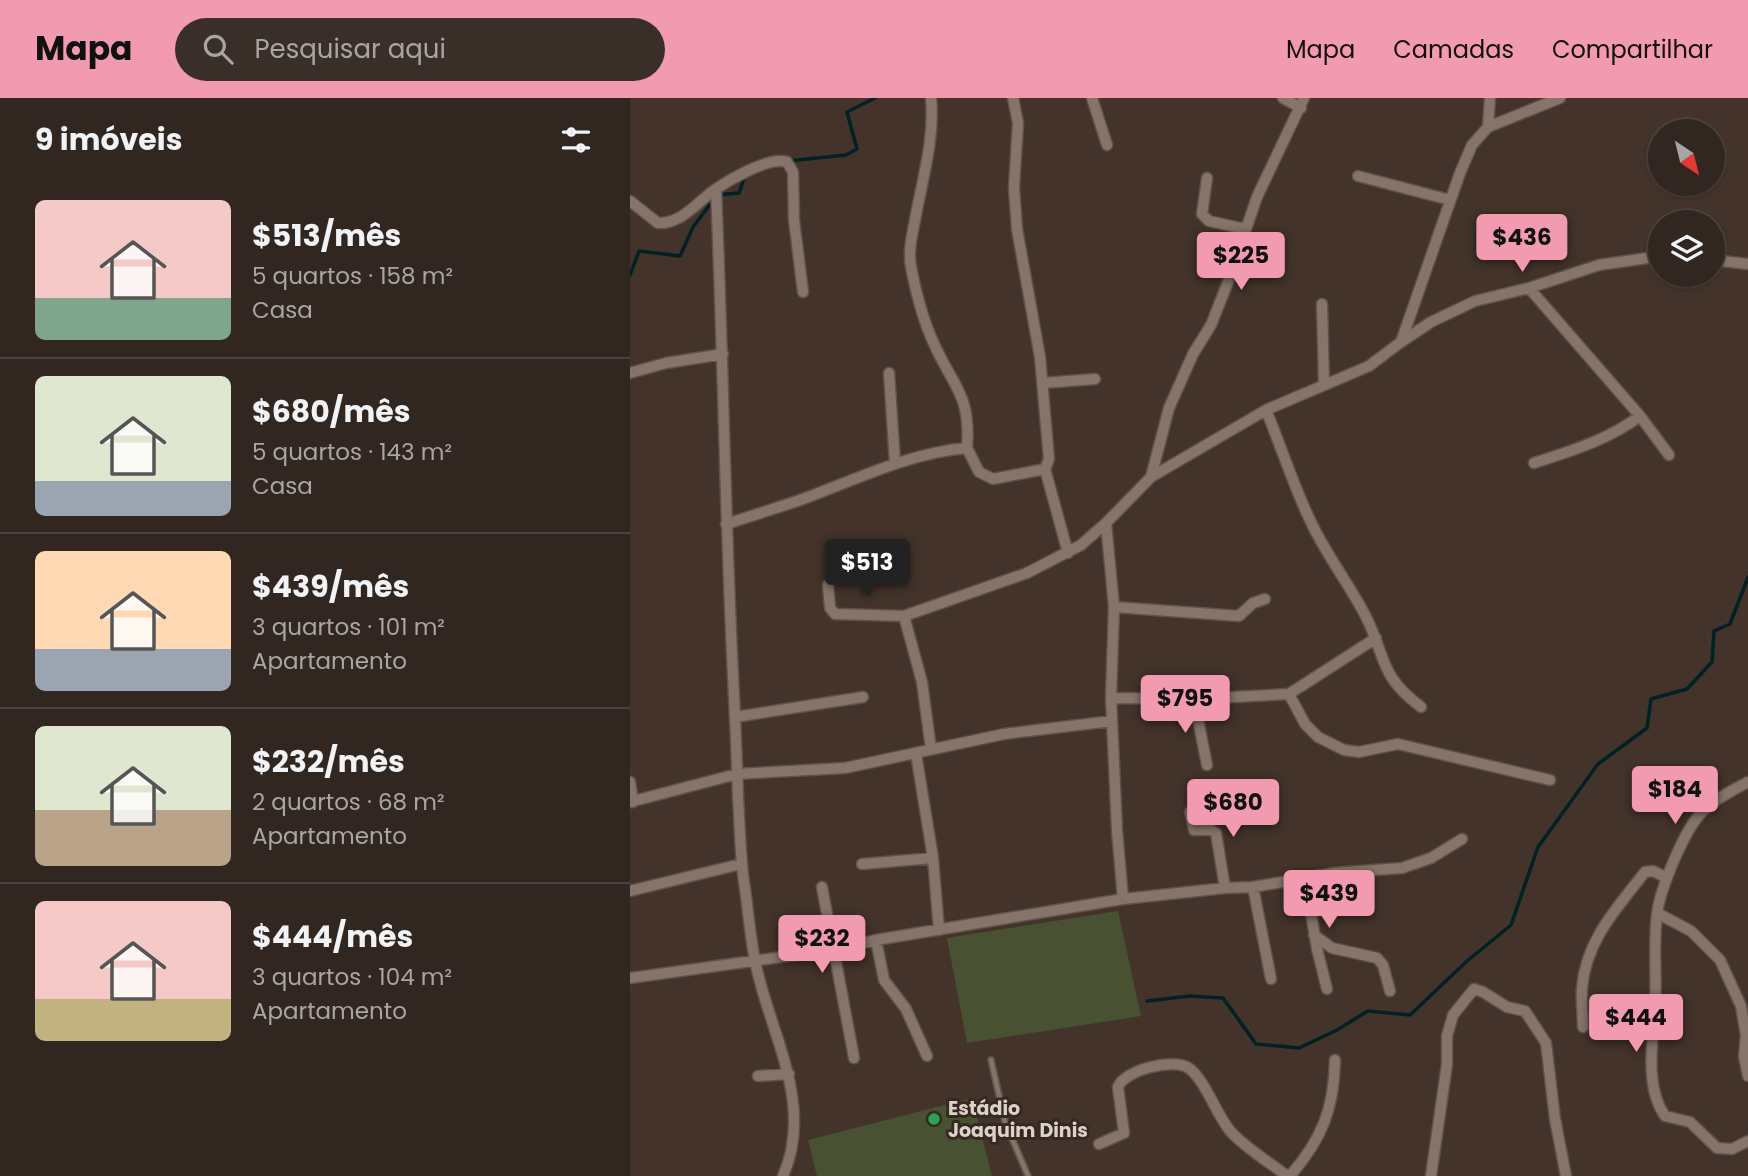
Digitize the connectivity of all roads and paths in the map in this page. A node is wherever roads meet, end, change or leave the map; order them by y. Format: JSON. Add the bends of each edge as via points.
{"nodes":[{"id":1,"x":931,"y":98,"type":"edge"},
{"id":2,"x":1013,"y":98,"type":"edge"},
{"id":3,"x":1092,"y":98,"type":"edge"},
{"id":4,"x":1283,"y":98,"type":"edge"},
{"id":5,"x":1490,"y":98,"type":"edge"},
{"id":6,"x":1560,"y":98,"type":"edge"},
{"id":7,"x":1302,"y":103,"type":"edge"},
{"id":8,"x":1488,"y":127,"type":"junction"},
{"id":9,"x":1107,"y":145,"type":"dead end"},
{"id":10,"x":1358,"y":176,"type":"dead end"},
{"id":11,"x":1207,"y":178,"type":"dead end"},
{"id":12,"x":716,"y":189,"type":"junction"},
{"id":13,"x":1450,"y":200,"type":"junction"},
{"id":14,"x":630,"y":201,"type":"edge"},
{"id":15,"x":1245,"y":229,"type":"junction"},
{"id":16,"x":1648,"y":258,"type":"edge"},
{"id":17,"x":1725,"y":261,"type":"edge"},
{"id":18,"x":1748,"y":264,"type":"edge"},
{"id":19,"x":1529,"y":288,"type":"junction"},
{"id":20,"x":803,"y":292,"type":"dead end"},
{"id":21,"x":1322,"y":304,"type":"dead end"},
{"id":22,"x":1401,"y":342,"type":"junction"},
{"id":23,"x":723,"y":354,"type":"junction"},
{"id":24,"x":630,"y":373,"type":"edge"},
{"id":25,"x":889,"y":373,"type":"dead end"},
{"id":26,"x":1095,"y":379,"type":"dead end"},
{"id":27,"x":1043,"y":383,"type":"junction"},
{"id":28,"x":1324,"y":384,"type":"junction"},
{"id":29,"x":1266,"y":410,"type":"junction"},
{"id":30,"x":1640,"y":416,"type":"junction"},
{"id":31,"x":967,"y":448,"type":"junction"},
{"id":32,"x":1669,"y":455,"type":"dead end"},
{"id":33,"x":895,"y":463,"type":"junction"},
{"id":34,"x":1534,"y":463,"type":"dead end"},
{"id":35,"x":1045,"y":469,"type":"junction"},
{"id":36,"x":1151,"y":477,"type":"junction"},
{"id":37,"x":1106,"y":523,"type":"junction"},
{"id":38,"x":726,"y":524,"type":"junction"},
{"id":39,"x":1068,"y":553,"type":"junction"},
{"id":40,"x":828,"y":585,"type":"dead end"},
{"id":41,"x":1265,"y":598,"type":"dead end"},
{"id":42,"x":1114,"y":607,"type":"junction"},
{"id":43,"x":904,"y":616,"type":"junction"},
{"id":44,"x":1377,"y":638,"type":"junction"},
{"id":45,"x":1289,"y":694,"type":"junction"},
{"id":46,"x":863,"y":696,"type":"dead end"},
{"id":47,"x":1111,"y":698,"type":"junction"},
{"id":48,"x":1194,"y":699,"type":"junction"},
{"id":49,"x":1420,"y":707,"type":"dead end"},
{"id":50,"x":735,"y":717,"type":"junction"},
{"id":51,"x":1112,"y":721,"type":"junction"},
{"id":52,"x":932,"y":749,"type":"junction"},
{"id":53,"x":916,"y":754,"type":"junction"},
{"id":54,"x":1207,"y":765,"type":"dead end"},
{"id":55,"x":737,"y":775,"type":"junction"},
{"id":56,"x":1550,"y":780,"type":"dead end"},
{"id":57,"x":630,"y":782,"type":"edge"},
{"id":58,"x":1748,"y":782,"type":"edge"},
{"id":59,"x":631,"y":802,"type":"edge"},
{"id":60,"x":1190,"y":812,"type":"dead end"},
{"id":61,"x":1462,"y":839,"type":"dead end"},
{"id":62,"x":933,"y":858,"type":"junction"},
{"id":63,"x":741,"y":864,"type":"junction"},
{"id":64,"x":862,"y":864,"type":"dead end"},
{"id":65,"x":1305,"y":877,"type":"junction"},
{"id":66,"x":1667,"y":878,"type":"junction"},
{"id":67,"x":822,"y":887,"type":"dead end"},
{"id":68,"x":1253,"y":887,"type":"junction"},
{"id":69,"x":1225,"y":888,"type":"junction"},
{"id":70,"x":630,"y":891,"type":"edge"},
{"id":71,"x":1123,"y":900,"type":"junction"},
{"id":72,"x":1657,"y":913,"type":"junction"},
{"id":73,"x":939,"y":930,"type":"junction"},
{"id":74,"x":1314,"y":935,"type":"junction"},
{"id":75,"x":876,"y":940,"type":"junction"},
{"id":76,"x":832,"y":950,"type":"junction"},
{"id":77,"x":755,"y":960,"type":"junction"},
{"id":78,"x":630,"y":978,"type":"edge"},
{"id":79,"x":1271,"y":979,"type":"dead end"},
{"id":80,"x":1327,"y":989,"type":"dead end"},
{"id":81,"x":1390,"y":991,"type":"dead end"},
{"id":82,"x":1583,"y":1027,"type":"dead end"},
{"id":83,"x":928,"y":1056,"type":"dead end"},
{"id":84,"x":854,"y":1058,"type":"dead end"},
{"id":85,"x":991,"y":1060,"type":"dead end"},
{"id":86,"x":1335,"y":1060,"type":"dead end"},
{"id":87,"x":789,"y":1074,"type":"junction"},
{"id":88,"x":758,"y":1076,"type":"dead end"},
{"id":89,"x":1748,"y":1076,"type":"edge"},
{"id":90,"x":1748,"y":1141,"type":"edge"},
{"id":91,"x":1099,"y":1144,"type":"dead end"},
{"id":92,"x":783,"y":1176,"type":"edge"},
{"id":93,"x":1027,"y":1176,"type":"edge"},
{"id":94,"x":1288,"y":1176,"type":"edge"},
{"id":95,"x":1431,"y":1176,"type":"edge"},
{"id":96,"x":1566,"y":1176,"type":"edge"}],
"edges":[{"from":1,"to":31,"type":"street","via":[[910,263],[934,344],[965,402]]},
{"from":2,"to":27,"type":"street","via":[[1018,123],[1017,229]]},
{"from":3,"to":9,"type":"street"},
{"from":4,"to":7,"type":"street"},
{"from":5,"to":8,"type":"street"},
{"from":6,"to":8,"type":"street"},
{"from":7,"to":15,"type":"street"},
{"from":8,"to":13,"type":"street","via":[[1472,145]]},
{"from":10,"to":13,"type":"street"},
{"from":11,"to":15,"type":"street","via":[[1202,214],[1209,221]]},
{"from":12,"to":14,"type":"street","via":[[677,219],[664,223]]},
{"from":12,"to":20,"type":"street","via":[[754,168],[780,160],[791,165]]},
{"from":12,"to":23,"type":"street"},
{"from":13,"to":22,"type":"street"},
{"from":15,"to":36,"type":"street","via":[[1211,325],[1169,408]]},
{"from":16,"to":19,"type":"street","via":[[1599,265]]},
{"from":17,"to":18,"type":"street"},
{"from":19,"to":22,"type":"street","via":[[1455,309]]},
{"from":19,"to":30,"type":"street"},
{"from":21,"to":28,"type":"street"},
{"from":22,"to":28,"type":"street","via":[[1369,366]]},
{"from":23,"to":24,"type":"street"},
{"from":23,"to":38,"type":"street"},
{"from":25,"to":33,"type":"street"},
{"from":26,"to":27,"type":"street"},
{"from":27,"to":35,"type":"street","via":[[1049,459]]},
{"from":28,"to":29,"type":"street"},
{"from":29,"to":36,"type":"street"},
{"from":29,"to":44,"type":"street","via":[[1309,518]]},
{"from":30,"to":32,"type":"street"},
{"from":30,"to":34,"type":"street","via":[[1594,442]]},
{"from":31,"to":33,"type":"street"},
{"from":31,"to":35,"type":"street","via":[[979,472],[993,480]]},
{"from":33,"to":38,"type":"street"},
{"from":35,"to":39,"type":"street"},
{"from":36,"to":37,"type":"street"},
{"from":37,"to":39,"type":"street"},
{"from":37,"to":42,"type":"street"},
{"from":38,"to":50,"type":"street"},
{"from":39,"to":43,"type":"street","via":[[1003,583]]},
{"from":40,"to":43,"type":"street","via":[[835,614]]},
{"from":41,"to":42,"type":"street","via":[[1239,616]]},
{"from":42,"to":47,"type":"street"},
{"from":43,"to":52,"type":"street","via":[[922,682]]},
{"from":44,"to":45,"type":"street"},
{"from":44,"to":49,"type":"street","via":[[1388,675]]},
{"from":45,"to":48,"type":"street"},
{"from":45,"to":56,"type":"street","via":[[1305,724],[1344,750],[1359,752],[1398,744]]},
{"from":46,"to":50,"type":"street"},
{"from":47,"to":48,"type":"street"},
{"from":47,"to":51,"type":"street"},
{"from":48,"to":54,"type":"street"},
{"from":50,"to":55,"type":"street"},
{"from":51,"to":52,"type":"street","via":[[1003,734]]},
{"from":51,"to":71,"type":"street"},
{"from":52,"to":53,"type":"street"},
{"from":53,"to":55,"type":"street","via":[[845,768]]},
{"from":53,"to":62,"type":"street"},
{"from":55,"to":59,"type":"street"},
{"from":55,"to":63,"type":"street"},
{"from":57,"to":59,"type":"street"},
{"from":58,"to":66,"type":"street","via":[[1700,813]]},
{"from":60,"to":69,"type":"street","via":[[1194,831],[1216,833]]},
{"from":61,"to":65,"type":"street","via":[[1417,865]]},
{"from":62,"to":64,"type":"street"},
{"from":62,"to":73,"type":"street"},
{"from":63,"to":70,"type":"street"},
{"from":63,"to":77,"type":"street"},
{"from":65,"to":68,"type":"street"},
{"from":65,"to":74,"type":"street"},
{"from":66,"to":72,"type":"street"},
{"from":66,"to":82,"type":"street","via":[[1645,872],[1598,934],[1582,985]]},
{"from":67,"to":76,"type":"street"},
{"from":68,"to":69,"type":"street"},
{"from":68,"to":79,"type":"street"},
{"from":69,"to":71,"type":"street"},
{"from":71,"to":73,"type":"street"},
{"from":72,"to":89,"type":"street","via":[[1691,931],[1720,960],[1741,1006]]},
{"from":72,"to":90,"type":"street","via":[[1651,1068],[1661,1111],[1670,1119],[1690,1122],[1717,1148],[1732,1149]]},
{"from":73,"to":75,"type":"street"},
{"from":74,"to":80,"type":"street"},
{"from":74,"to":81,"type":"street","via":[[1332,948],[1377,958]]},
{"from":75,"to":76,"type":"street"},
{"from":75,"to":83,"type":"street","via":[[884,980],[906,1009]]},
{"from":76,"to":77,"type":"street"},
{"from":76,"to":84,"type":"street"},
{"from":77,"to":78,"type":"street"},
{"from":77,"to":87,"type":"street"},
{"from":85,"to":93,"type":"lane","via":[[1005,1122]]},
{"from":86,"to":94,"type":"street","via":[[1329,1111],[1311,1151]]},
{"from":87,"to":88,"type":"street"},
{"from":87,"to":92,"type":"street","via":[[795,1130]]},
{"from":91,"to":94,"type":"street","via":[[1124,1133],[1119,1082],[1157,1066],[1180,1064],[1191,1070],[1232,1134]]},
{"from":95,"to":96,"type":"street","via":[[1447,1036],[1453,1015],[1474,989],[1527,1013],[1546,1043]]}]}
